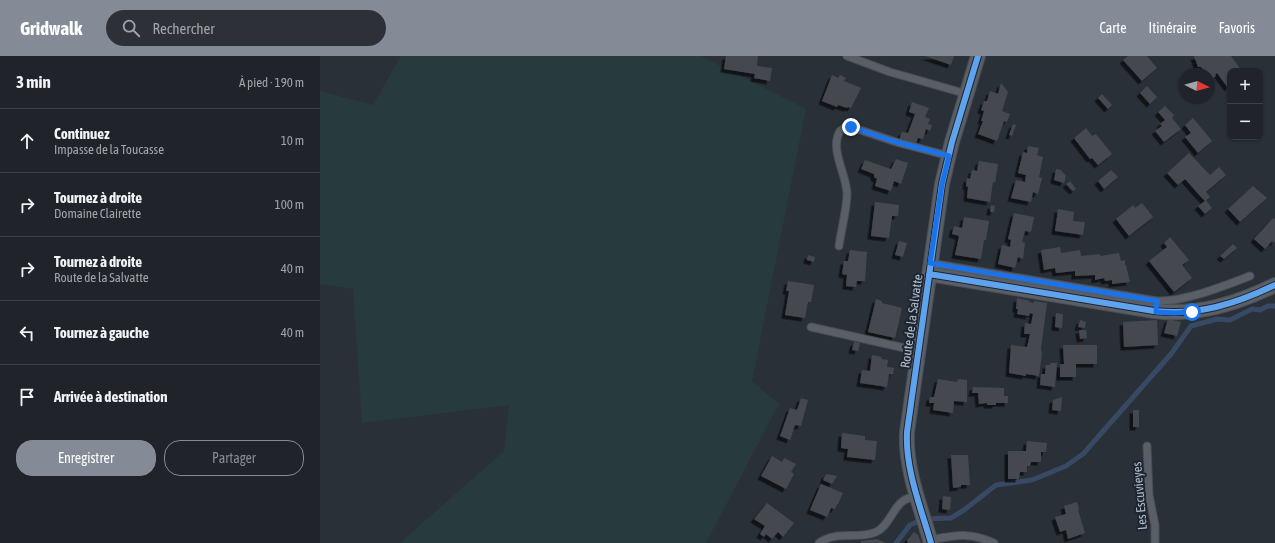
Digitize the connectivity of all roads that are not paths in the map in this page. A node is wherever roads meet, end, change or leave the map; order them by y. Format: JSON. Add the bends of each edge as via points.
{"nodes":[{"id":1,"x":847,"y":56,"type":"edge"},
{"id":2,"x":978,"y":56,"type":"edge"},
{"id":3,"x":967,"y":94,"type":"junction"},
{"id":4,"x":949,"y":156,"type":"junction"},
{"id":5,"x":839,"y":246,"type":"dead end"},
{"id":6,"x":930,"y":269,"type":"junction"},
{"id":7,"x":1250,"y":276,"type":"dead end"},
{"id":8,"x":1275,"y":285,"type":"edge"},
{"id":9,"x":1156,"y":306,"type":"junction"},
{"id":10,"x":811,"y":327,"type":"dead end"},
{"id":11,"x":918,"y":351,"type":"junction"},
{"id":12,"x":1147,"y":446,"type":"dead end"},
{"id":13,"x":917,"y":496,"type":"junction"},
{"id":14,"x":930,"y":542,"type":"edge"},
{"id":15,"x":819,"y":543,"type":"edge"},
{"id":16,"x":994,"y":543,"type":"edge"},
{"id":17,"x":1155,"y":543,"type":"edge"}],
"edges":[{"from":1,"to":3,"type":"lane","via":[[890,72]]},
{"from":2,"to":3,"type":"street","name":"Route de la Salvatte"},
{"from":3,"to":4,"type":"street","name":"Route de la Salvatte"},
{"from":4,"to":5,"type":"lane","via":[[851,127],[840,131],[836,141],[847,194]]},
{"from":4,"to":6,"type":"street","name":"Route de la Salvatte","via":[[942,184]]},
{"from":6,"to":9,"type":"street"},
{"from":6,"to":11,"type":"street","name":"Route de la Salvatte"},
{"from":7,"to":9,"type":"lane"},
{"from":8,"to":9,"type":"street","via":[[1252,296],[1192,312],[1174,313]]},
{"from":10,"to":11,"type":"lane"},
{"from":11,"to":13,"type":"street","name":"Route de la Salvatte","via":[[906,443],[906,454]]},
{"from":12,"to":17,"type":"lane","name":"Les Escuvieyes","via":[[1149,495],[1155,525]]},
{"from":13,"to":14,"type":"street","name":"Route de la Salvatte"},
{"from":13,"to":15,"type":"lane","via":[[904,500],[878,531],[865,535],[835,536]]},
{"from":14,"to":16,"type":"lane","via":[[965,535],[980,537]]}]}
